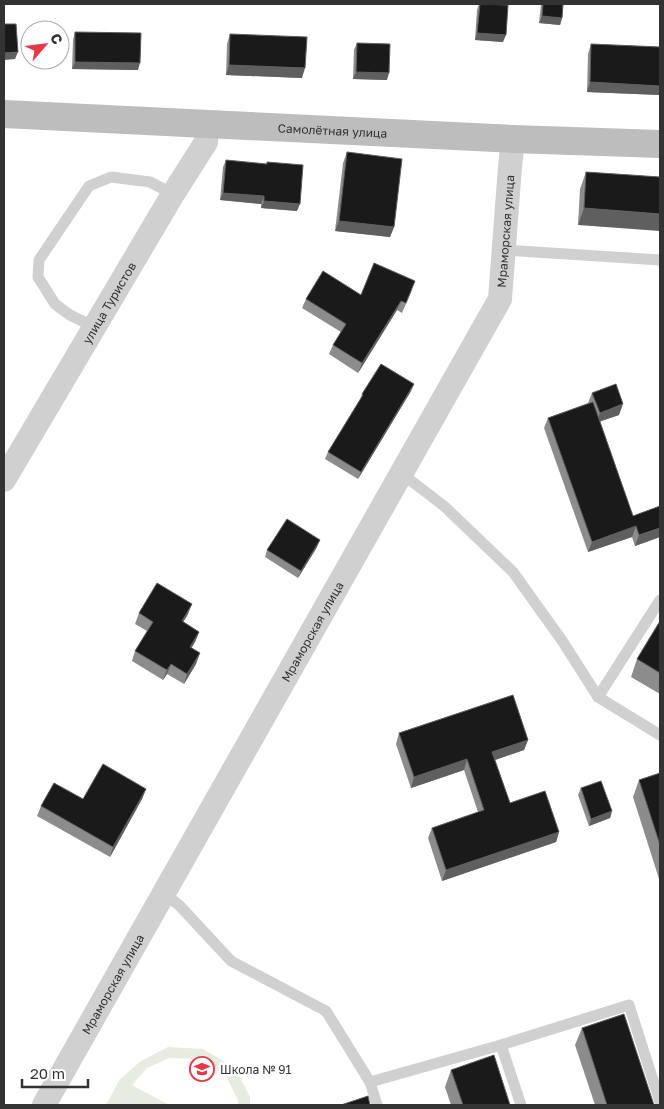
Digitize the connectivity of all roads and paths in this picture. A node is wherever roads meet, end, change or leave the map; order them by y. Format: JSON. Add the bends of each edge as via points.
{"nodes":[{"id":1,"x":4,"y":114,"type":"edge"},
{"id":2,"x":206,"y":124,"type":"junction"},
{"id":3,"x":513,"y":139,"type":"junction"},
{"id":4,"x":660,"y":144,"type":"edge"},
{"id":5,"x":173,"y":194,"type":"junction"},
{"id":6,"x":503,"y":250,"type":"junction"},
{"id":7,"x":660,"y":260,"type":"edge"},
{"id":8,"x":94,"y":327,"type":"junction"},
{"id":9,"x":6,"y":469,"type":"edge"},
{"id":10,"x":401,"y":473,"type":"junction"},
{"id":11,"x":660,"y":600,"type":"edge"},
{"id":12,"x":598,"y":697,"type":"junction"},
{"id":13,"x":660,"y":735,"type":"edge"},
{"id":14,"x":163,"y":894,"type":"junction"},
{"id":15,"x":501,"y":1045,"type":"junction"},
{"id":16,"x":370,"y":1082,"type":"junction"},
{"id":17,"x":660,"y":1102,"type":"edge"},
{"id":18,"x":44,"y":1105,"type":"edge"},
{"id":19,"x":377,"y":1105,"type":"edge"},
{"id":20,"x":521,"y":1105,"type":"edge"}],
"edges":[{"from":1,"to":2,"type":"main road","name":"Самолётная улица"},
{"from":2,"to":3,"type":"main road","name":"Самолётная улица"},
{"from":2,"to":5,"type":"street","name":"улица Туристов","via":[[206,142]]},
{"from":3,"to":4,"type":"main road","name":"Самолётная улица"},
{"from":3,"to":6,"type":"street","name":"Мраморская улица"},
{"from":5,"to":8,"type":"street","name":"улица Туристов"},
{"from":5,"to":8,"type":"lane","via":[[150,182],[111,177],[89,186],[39,260],[38,277],[55,304]]},
{"from":6,"to":7,"type":"lane"},
{"from":6,"to":10,"type":"street","name":"Мраморская улица","via":[[500,299]]},
{"from":8,"to":9,"type":"street","name":"улица Туристов"},
{"from":10,"to":12,"type":"lane","via":[[444,506],[514,572]]},
{"from":10,"to":14,"type":"street","name":"Мраморская улица"},
{"from":11,"to":12,"type":"lane"},
{"from":12,"to":13,"type":"lane"},
{"from":14,"to":16,"type":"lane","via":[[179,906],[231,961],[326,1011]]},
{"from":14,"to":18,"type":"street","name":"Мраморская улица"},
{"from":15,"to":16,"type":"lane"},
{"from":15,"to":17,"type":"lane","via":[[629,1005]]},
{"from":15,"to":20,"type":"lane"},
{"from":16,"to":19,"type":"lane"}]}
